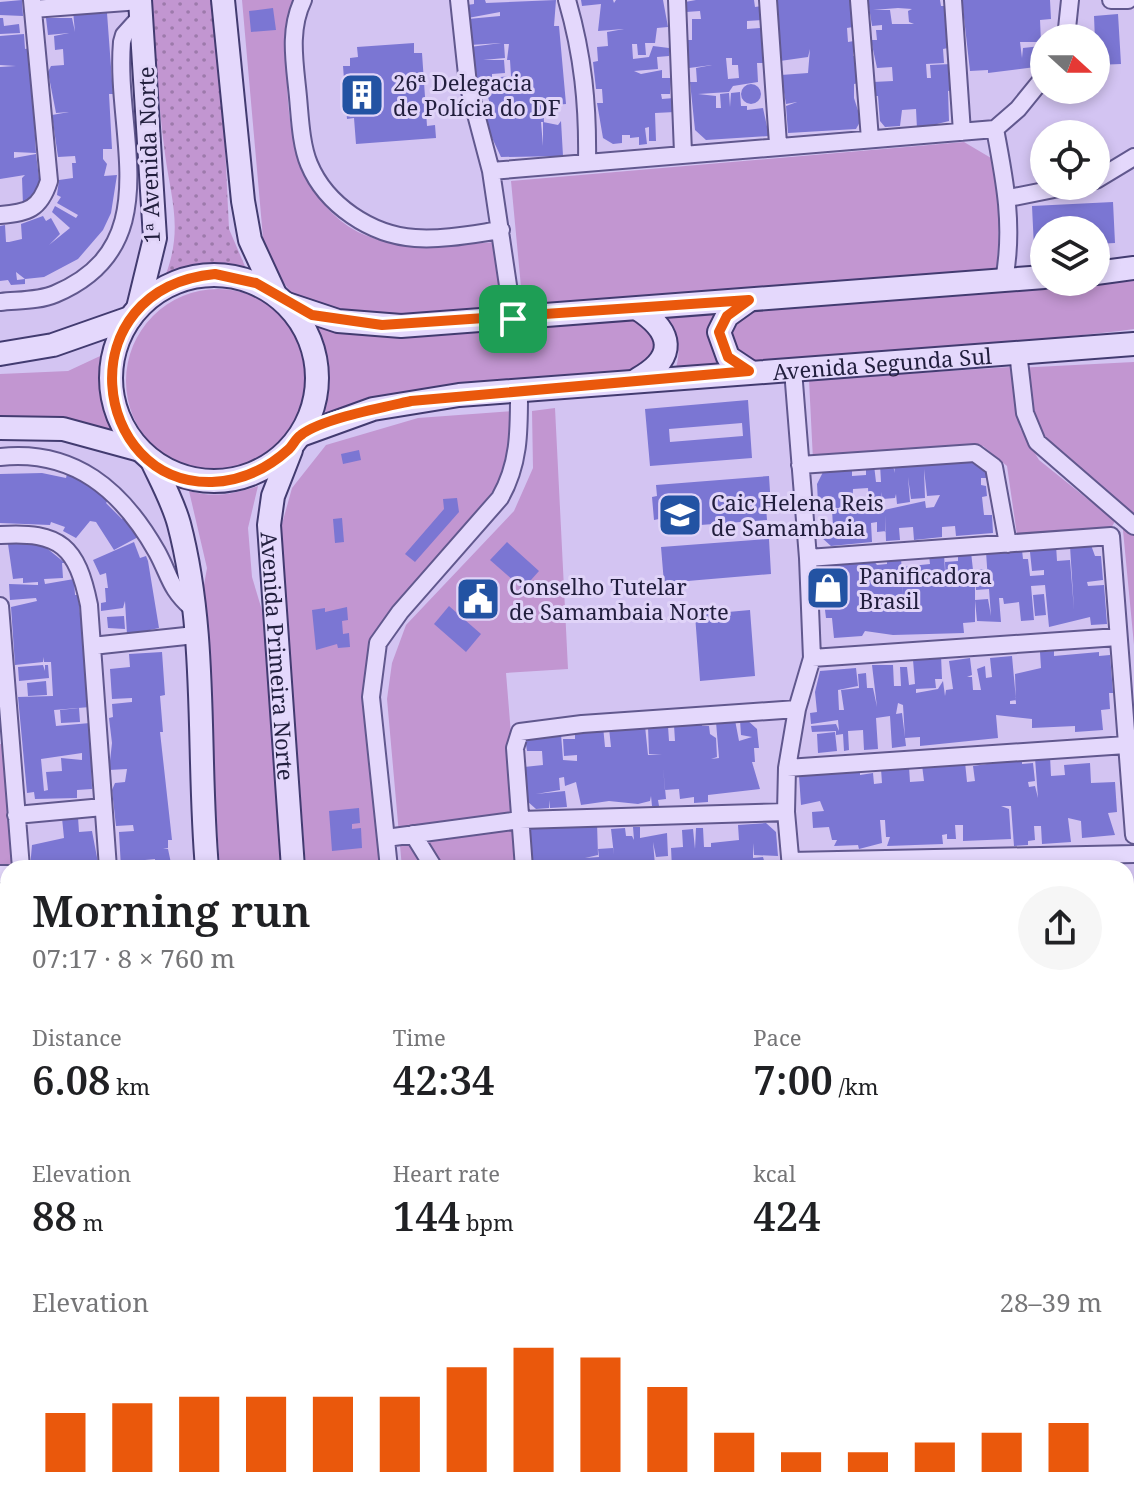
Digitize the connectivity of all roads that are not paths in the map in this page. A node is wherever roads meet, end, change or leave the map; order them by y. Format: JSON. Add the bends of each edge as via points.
{"nodes":[{"id":1,"x":223,"y":0,"type":"edge"},
{"id":2,"x":303,"y":0,"type":"edge"},
{"id":3,"x":459,"y":0,"type":"edge"},
{"id":4,"x":567,"y":0,"type":"edge"},
{"id":5,"x":677,"y":0,"type":"edge"},
{"id":6,"x":768,"y":0,"type":"edge"},
{"id":7,"x":859,"y":0,"type":"edge"},
{"id":8,"x":953,"y":0,"type":"edge"},
{"id":9,"x":1070,"y":0,"type":"edge"},
{"id":10,"x":1111,"y":0,"type":"edge"},
{"id":11,"x":1128,"y":0,"type":"edge"},
{"id":12,"x":112,"y":2,"type":"edge"},
{"id":13,"x":33,"y":5,"type":"edge"},
{"id":14,"x":141,"y":5,"type":"edge"},
{"id":15,"x":1067,"y":24,"type":"edge"},
{"id":16,"x":1030,"y":94,"type":"edge"},
{"id":17,"x":995,"y":129,"type":"junction"},
{"id":18,"x":962,"y":132,"type":"junction"},
{"id":19,"x":870,"y":139,"type":"junction"},
{"id":20,"x":778,"y":144,"type":"junction"},
{"id":21,"x":683,"y":153,"type":"junction"},
{"id":22,"x":1134,"y":157,"type":"edge"},
{"id":23,"x":587,"y":162,"type":"junction"},
{"id":24,"x":491,"y":171,"type":"junction"},
{"id":25,"x":1110,"y":172,"type":"edge"},
{"id":26,"x":1030,"y":194,"type":"edge"},
{"id":27,"x":1009,"y":198,"type":"junction"},
{"id":28,"x":0,"y":215,"type":"edge"},
{"id":29,"x":501,"y":230,"type":"junction"},
{"id":30,"x":1134,"y":268,"type":"edge"},
{"id":31,"x":1110,"y":271,"type":"edge"},
{"id":32,"x":1024,"y":278,"type":"edge"},
{"id":33,"x":281,"y":299,"type":"junction"},
{"id":34,"x":749,"y":300,"type":"junction"},
{"id":35,"x":0,"y":302,"type":"edge"},
{"id":36,"x":638,"y":309,"type":"junction"},
{"id":37,"x":134,"y":313,"type":"junction"},
{"id":38,"x":513,"y":319,"type":"junction"},
{"id":39,"x":1134,"y":344,"type":"edge"},
{"id":40,"x":1018,"y":352,"type":"junction"},
{"id":41,"x":0,"y":354,"type":"edge"},
{"id":42,"x":793,"y":370,"type":"junction"},
{"id":43,"x":749,"y":371,"type":"junction"},
{"id":44,"x":637,"y":380,"type":"junction"},
{"id":45,"x":519,"y":390,"type":"junction"},
{"id":46,"x":0,"y":428,"type":"edge"},
{"id":47,"x":296,"y":440,"type":"junction"},
{"id":48,"x":146,"y":456,"type":"junction"},
{"id":49,"x":0,"y":457,"type":"edge"},
{"id":50,"x":800,"y":465,"type":"junction"},
{"id":51,"x":1129,"y":522,"type":"edge"},
{"id":52,"x":0,"y":535,"type":"edge"},
{"id":53,"x":1111,"y":536,"type":"junction"},
{"id":54,"x":1008,"y":544,"type":"junction"},
{"id":55,"x":808,"y":558,"type":"junction"},
{"id":56,"x":0,"y":606,"type":"edge"},
{"id":57,"x":192,"y":608,"type":"junction"},
{"id":58,"x":195,"y":635,"type":"junction"},
{"id":59,"x":1118,"y":637,"type":"junction"},
{"id":60,"x":92,"y":646,"type":"junction"},
{"id":61,"x":812,"y":658,"type":"junction"},
{"id":62,"x":797,"y":709,"type":"junction"},
{"id":63,"x":1126,"y":745,"type":"junction"},
{"id":64,"x":6,"y":752,"type":"edge"},
{"id":65,"x":787,"y":768,"type":"junction"},
{"id":66,"x":103,"y":807,"type":"junction"},
{"id":67,"x":786,"y":812,"type":"junction"},
{"id":68,"x":16,"y":815,"type":"junction"},
{"id":69,"x":520,"y":820,"type":"junction"},
{"id":70,"x":413,"y":834,"type":"junction"},
{"id":71,"x":1134,"y":835,"type":"edge"},
{"id":72,"x":386,"y":838,"type":"junction"},
{"id":73,"x":1134,"y":854,"type":"edge"},
{"id":74,"x":20,"y":860,"type":"edge"},
{"id":75,"x":107,"y":860,"type":"edge"},
{"id":76,"x":207,"y":860,"type":"edge"},
{"id":77,"x":292,"y":860,"type":"edge"},
{"id":78,"x":388,"y":860,"type":"edge"},
{"id":79,"x":429,"y":860,"type":"edge"},
{"id":80,"x":523,"y":860,"type":"edge"},
{"id":81,"x":790,"y":860,"type":"edge"},
{"id":82,"x":1022,"y":860,"type":"edge"}],
"edges":[{"from":1,"to":33,"type":"main road","via":[[250,240]]},
{"from":2,"to":29,"type":"street","via":[[293,29],[299,114],[308,162],[321,185],[340,207],[367,225],[396,235],[430,239]]},
{"from":3,"to":24,"type":"street","via":[[468,84]]},
{"from":4,"to":23,"type":"street","via":[[588,96]]},
{"from":5,"to":21,"type":"street"},
{"from":6,"to":20,"type":"street"},
{"from":7,"to":19,"type":"street"},
{"from":8,"to":18,"type":"street"},
{"from":9,"to":15,"type":"street"},
{"from":10,"to":11,"type":"street"},
{"from":12,"to":13,"type":"street"},
{"from":12,"to":14,"type":"street"},
{"from":13,"to":28,"type":"street","via":[[49,181],[36,207]]},
{"from":14,"to":35,"type":"street","via":[[122,42],[129,189],[120,237],[86,276],[53,295]]},
{"from":14,"to":37,"type":"main road","name":"1ᵃ Avenida Norte","via":[[155,238]]},
{"from":16,"to":17,"type":"street"},
{"from":17,"to":18,"type":"street"},
{"from":17,"to":27,"type":"street"},
{"from":18,"to":19,"type":"street"},
{"from":19,"to":20,"type":"street"},
{"from":20,"to":21,"type":"street"},
{"from":21,"to":23,"type":"street"},
{"from":22,"to":25,"type":"street"},
{"from":23,"to":24,"type":"street"},
{"from":24,"to":29,"type":"street"},
{"from":26,"to":27,"type":"street"},
{"from":27,"to":32,"type":"street","via":[[1011,245]]},
{"from":29,"to":38,"type":"street"},
{"from":30,"to":31,"type":"main road"},
{"from":32,"to":34,"type":"main road"},
{"from":33,"to":37,"type":"main road","via":[[236,276],[193,276],[154,294]]},
{"from":33,"to":38,"type":"main road","via":[[338,321],[382,325]]},
{"from":33,"to":47,"type":"main road","via":[[304,326],[315,352],[318,381],[313,409]]},
{"from":34,"to":36,"type":"main road"},
{"from":34,"to":43,"type":"main road","via":[[727,316],[719,332],[728,357]]},
{"from":36,"to":38,"type":"main road"},
{"from":36,"to":44,"type":"main road","via":[[664,332],[666,347],[657,367]]},
{"from":37,"to":41,"type":"main road","via":[[53,345]]},
{"from":37,"to":48,"type":"main road","via":[[115,351],[111,386],[120,420]]},
{"from":39,"to":40,"type":"main road","name":"Avenida Segunda Sul"},
{"from":40,"to":42,"type":"main road","name":"Avenida Segunda Sul"},
{"from":40,"to":51,"type":"street","via":[[1030,431],[1051,457]]},
{"from":42,"to":43,"type":"main road","name":"Avenida Segunda Sul"},
{"from":42,"to":50,"type":"street"},
{"from":43,"to":44,"type":"main road","name":"Avenida Segunda Sul"},
{"from":44,"to":45,"type":"main road","name":"Avenida Segunda Sul"},
{"from":45,"to":47,"type":"main road","name":"Avenida Segunda Sul","via":[[373,409]]},
{"from":45,"to":72,"type":"street","via":[[518,455],[500,498],[378,643],[371,697]]},
{"from":46,"to":48,"type":"main road","via":[[63,429]]},
{"from":47,"to":48,"type":"main road","via":[[269,466],[210,482],[180,476]]},
{"from":47,"to":77,"type":"main road","name":"Avenida Primeira Norte","via":[[273,496],[269,525]]},
{"from":48,"to":57,"type":"main road","via":[[179,522]]},
{"from":49,"to":57,"type":"street","via":[[63,462],[114,493],[139,522],[175,593]]},
{"from":50,"to":54,"type":"street","via":[[975,453],[994,467]]},
{"from":50,"to":55,"type":"street"},
{"from":51,"to":53,"type":"street"},
{"from":52,"to":60,"type":"street","via":[[42,537],[59,543],[80,563]]},
{"from":53,"to":54,"type":"street"},
{"from":53,"to":59,"type":"street"},
{"from":54,"to":55,"type":"street"},
{"from":55,"to":61,"type":"street"},
{"from":56,"to":64,"type":"street"},
{"from":57,"to":58,"type":"main road"},
{"from":58,"to":60,"type":"street"},
{"from":58,"to":76,"type":"main road"},
{"from":59,"to":61,"type":"street"},
{"from":59,"to":63,"type":"street"},
{"from":60,"to":66,"type":"street"},
{"from":61,"to":62,"type":"street"},
{"from":62,"to":65,"type":"street"},
{"from":62,"to":69,"type":"street","via":[[520,732],[514,742]]},
{"from":63,"to":65,"type":"street"},
{"from":63,"to":71,"type":"street"},
{"from":64,"to":68,"type":"street"},
{"from":65,"to":67,"type":"street"},
{"from":66,"to":68,"type":"street"},
{"from":66,"to":75,"type":"street"},
{"from":67,"to":69,"type":"street"},
{"from":67,"to":81,"type":"street"},
{"from":68,"to":74,"type":"street"},
{"from":69,"to":70,"type":"street"},
{"from":69,"to":80,"type":"street"},
{"from":70,"to":72,"type":"street"},
{"from":70,"to":79,"type":"street"},
{"from":72,"to":78,"type":"street"},
{"from":73,"to":82,"type":"street"}]}
